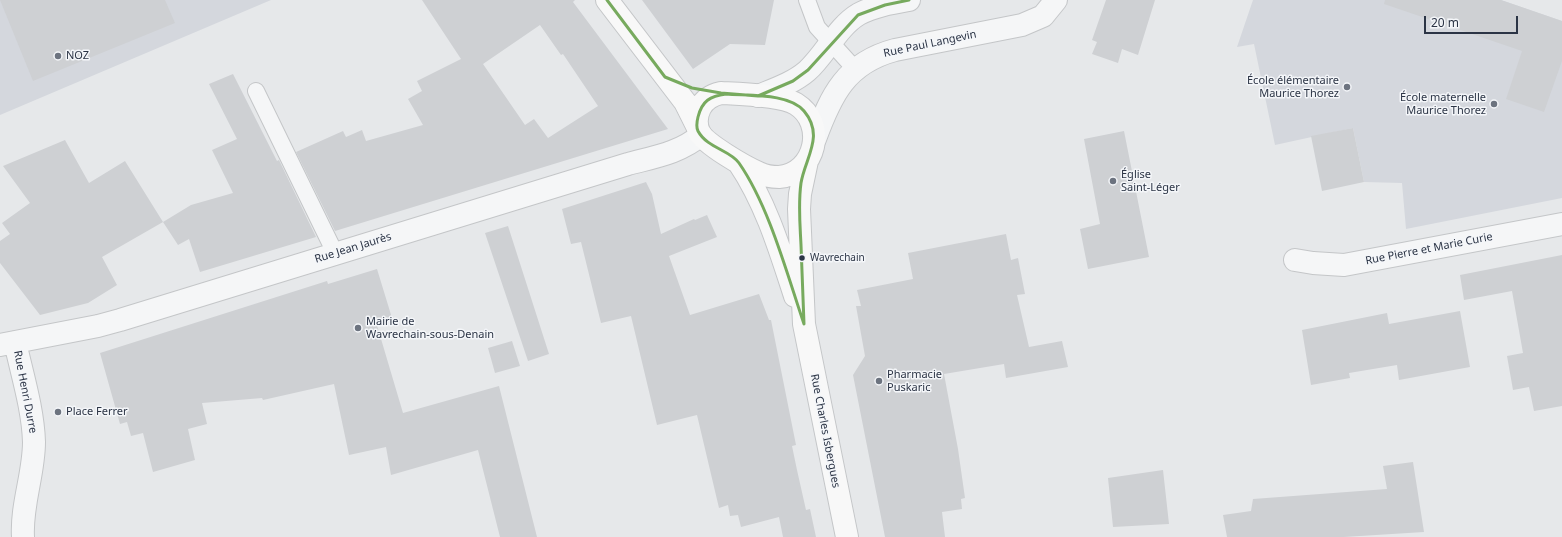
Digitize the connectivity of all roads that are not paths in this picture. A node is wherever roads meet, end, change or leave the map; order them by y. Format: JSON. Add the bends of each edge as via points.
{"nodes":[{"id":1,"x":607,"y":0,"type":"edge"},
{"id":2,"x":807,"y":0,"type":"edge"},
{"id":3,"x":909,"y":0,"type":"edge"},
{"id":4,"x":1056,"y":0,"type":"edge"},
{"id":5,"x":830,"y":44,"type":"junction"},
{"id":6,"x":855,"y":69,"type":"junction"},
{"id":7,"x":665,"y":77,"type":"junction"},
{"id":8,"x":256,"y":91,"type":"dead end"},
{"id":9,"x":721,"y":93,"type":"junction"},
{"id":10,"x":758,"y":96,"type":"junction"},
{"id":11,"x":699,"y":131,"type":"junction"},
{"id":12,"x":815,"y":139,"type":"junction"},
{"id":13,"x":738,"y":161,"type":"junction"},
{"id":14,"x":807,"y":161,"type":"junction"},
{"id":15,"x":1562,"y":224,"type":"edge"},
{"id":16,"x":335,"y":253,"type":"junction"},
{"id":17,"x":1295,"y":260,"type":"dead end"},
{"id":18,"x":804,"y":324,"type":"junction"},
{"id":19,"x":8,"y":343,"type":"edge"},
{"id":20,"x":24,"y":537,"type":"edge"},
{"id":21,"x":847,"y":537,"type":"edge"}],
"edges":[{"from":1,"to":7,"type":"main road"},
{"from":2,"to":5,"type":"lane","via":[[816,27]]},
{"from":3,"to":5,"type":"street","via":[[858,15]]},
{"from":4,"to":6,"type":"street","name":"Rue Paul Langevin","via":[[1043,16],[1022,25],[878,54]]},
{"from":5,"to":6,"type":"lane"},
{"from":5,"to":10,"type":"street","via":[[800,76]]},
{"from":6,"to":12,"type":"street","name":"Rue Paul Langevin","via":[[827,106]]},
{"from":7,"to":9,"type":"main road","via":[[692,88]]},
{"from":7,"to":11,"type":"main road","via":[[685,102]]},
{"from":8,"to":16,"type":"lane"},
{"from":9,"to":10,"type":"main road"},
{"from":9,"to":11,"type":"main road","via":[[712,96],[701,106],[697,116]]},
{"from":10,"to":12,"type":"main road","via":[[786,99],[796,104],[811,122]]},
{"from":11,"to":13,"type":"main road","via":[[708,143]]},
{"from":11,"to":16,"type":"street","name":"Rue Jean Jaurès","via":[[685,147],[665,154]]},
{"from":12,"to":14,"type":"main road"},
{"from":13,"to":14,"type":"main road","via":[[759,174],[776,177],[794,172]]},
{"from":13,"to":18,"type":"main road","name":"Rue Charles Isbergues","via":[[765,211]]},
{"from":14,"to":18,"type":"main road","name":"Rue Charles Isbergues","via":[[799,209]]},
{"from":15,"to":17,"type":"street","name":"Rue Pierre et Marie Curie","via":[[1344,265],[1313,264]]},
{"from":16,"to":19,"type":"street","name":"Rue Jean Jaurès","via":[[98,326]]},
{"from":18,"to":21,"type":"main road","name":"Rue Charles Isbergues"},
{"from":19,"to":20,"type":"street","name":"Rue Henri Durre","via":[[32,425],[34,442],[24,513]]}]}
